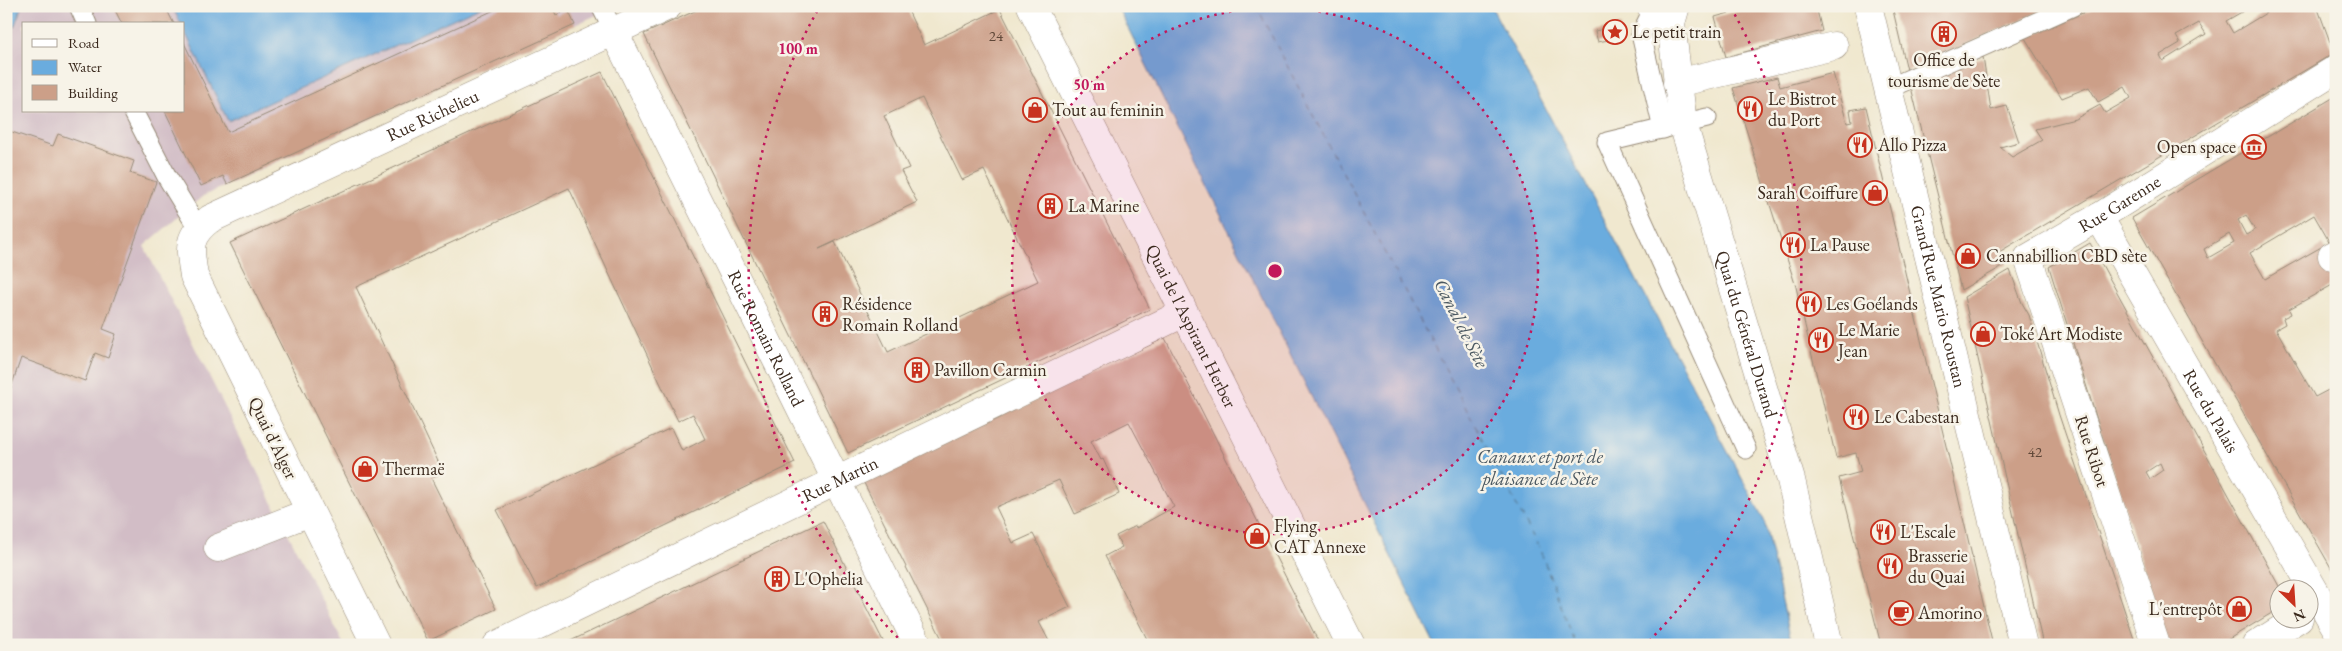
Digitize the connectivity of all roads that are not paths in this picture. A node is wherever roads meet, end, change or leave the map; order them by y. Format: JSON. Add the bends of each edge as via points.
{"nodes":[{"id":1,"x":79,"y":6,"type":"edge"},
{"id":2,"x":601,"y":6,"type":"edge"},
{"id":3,"x":668,"y":6,"type":"edge"},
{"id":4,"x":1031,"y":6,"type":"edge"},
{"id":5,"x":1868,"y":6,"type":"edge"},
{"id":6,"x":2074,"y":6,"type":"edge"},
{"id":7,"x":1661,"y":10,"type":"edge"},
{"id":8,"x":86,"y":22,"type":"edge"},
{"id":9,"x":614,"y":32,"type":"junction"},
{"id":10,"x":1834,"y":46,"type":"dead end"},
{"id":11,"x":2336,"y":69,"type":"edge"},
{"id":12,"x":1677,"y":82,"type":"junction"},
{"id":13,"x":1888,"y":89,"type":"junction"},
{"id":14,"x":134,"y":112,"type":"edge"},
{"id":15,"x":1684,"y":124,"type":"junction"},
{"id":16,"x":2099,"y":217,"type":"junction"},
{"id":17,"x":198,"y":228,"type":"junction"},
{"id":18,"x":2028,"y":258,"type":"joint"},
{"id":19,"x":1184,"y":313,"type":"junction"},
{"id":20,"x":1746,"y":449,"type":"dead end"},
{"id":21,"x":837,"y":481,"type":"junction"},
{"id":22,"x":310,"y":512,"type":"junction"},
{"id":23,"x":218,"y":548,"type":"dead end"},
{"id":24,"x":2322,"y":604,"type":"edge"},
{"id":25,"x":2283,"y":628,"type":"edge"},
{"id":26,"x":2336,"y":628,"type":"edge"},
{"id":27,"x":376,"y":645,"type":"edge"},
{"id":28,"x":497,"y":645,"type":"edge"},
{"id":29,"x":918,"y":645,"type":"edge"},
{"id":30,"x":1351,"y":645,"type":"edge"},
{"id":31,"x":1828,"y":645,"type":"edge"},
{"id":32,"x":2023,"y":645,"type":"edge"},
{"id":33,"x":2156,"y":645,"type":"edge"},
{"id":34,"x":2256,"y":645,"type":"edge"}],
"edges":[{"from":1,"to":8,"type":"lane"},
{"from":2,"to":9,"type":"lane"},
{"from":3,"to":9,"type":"street","name":"Rue Richelieu"},
{"from":4,"to":19,"type":"street","name":"Quai de l'Aspirant Herber"},
{"from":5,"to":13,"type":"street","name":"Grand'Rue Mario Roustan"},
{"from":6,"to":13,"type":"lane"},
{"from":7,"to":12,"type":"street","name":"Quai du Général Durand"},
{"from":7,"to":15,"type":"lane","via":[[1641,34]]},
{"from":9,"to":17,"type":"street","name":"Rue Richelieu","via":[[219,215]]},
{"from":9,"to":21,"type":"street","name":"Rue Romain Rolland"},
{"from":10,"to":12,"type":"street"},
{"from":11,"to":16,"type":"street","name":"Rue Garenne"},
{"from":12,"to":15,"type":"street","name":"Quai du Général Durand"},
{"from":13,"to":32,"type":"street","name":"Grand'Rue Mario Roustan"},
{"from":14,"to":17,"type":"lane"},
{"from":15,"to":20,"type":"lane","via":[[1607,142]]},
{"from":15,"to":31,"type":"street","name":"Quai du Général Durand","via":[[1791,480]]},
{"from":16,"to":18,"type":"street","name":"Rue Garenne"},
{"from":16,"to":24,"type":"street","name":"Rue du Palais"},
{"from":17,"to":22,"type":"street","name":"Quai d'Alger","via":[[190,244],[194,276]]},
{"from":18,"to":33,"type":"street","name":"Rue Ribot"},
{"from":19,"to":21,"type":"street","name":"Rue Martin"},
{"from":19,"to":30,"type":"street","name":"Quai de l'Aspirant Herber"},
{"from":21,"to":28,"type":"street","name":"Rue Martin"},
{"from":21,"to":29,"type":"street","name":"Rue Romain Rolland"},
{"from":22,"to":23,"type":"street"},
{"from":22,"to":27,"type":"street","name":"Quai d'Alger"},
{"from":24,"to":26,"type":"street","name":"Rue du Palais"},
{"from":25,"to":34,"type":"street"}]}
